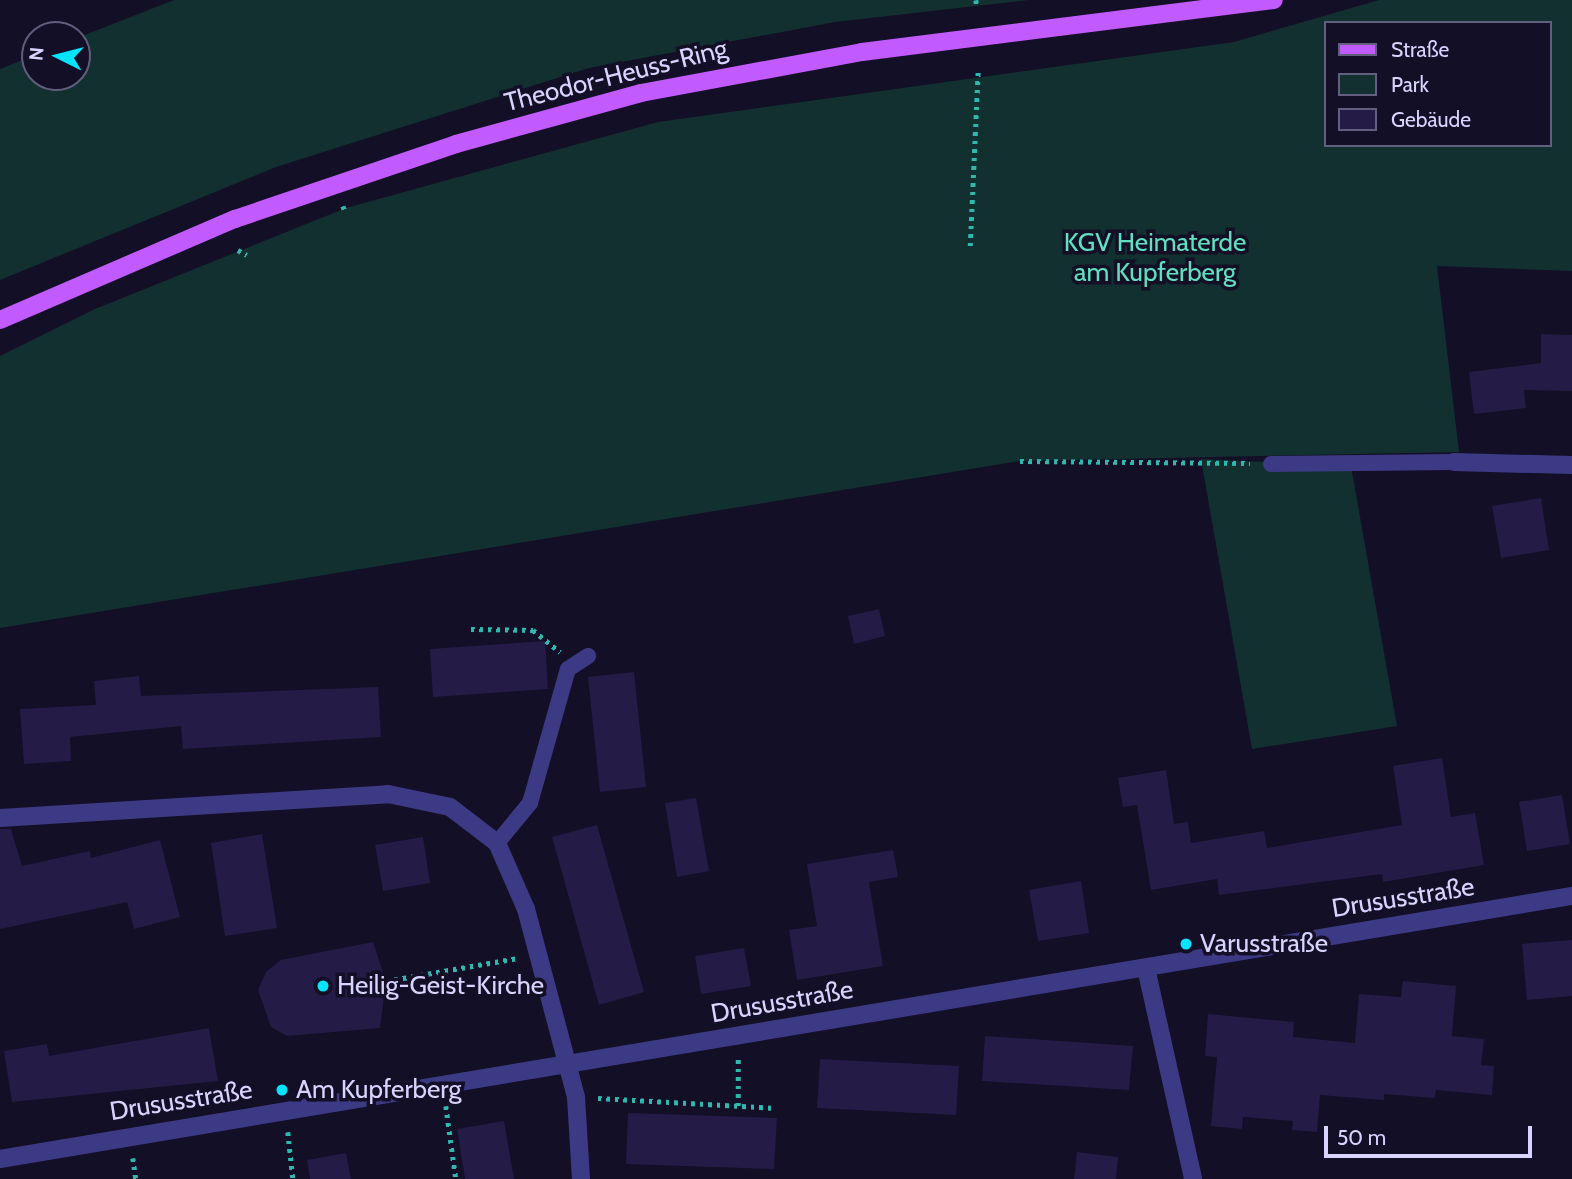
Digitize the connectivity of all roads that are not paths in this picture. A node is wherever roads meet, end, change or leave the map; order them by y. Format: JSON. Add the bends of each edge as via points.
{"nodes":[{"id":1,"x":1274,"y":0,"type":"edge"},
{"id":2,"x":0,"y":320,"type":"edge"},
{"id":3,"x":1454,"y":462,"type":"joint"},
{"id":4,"x":1271,"y":464,"type":"road end"},
{"id":5,"x":1572,"y":465,"type":"edge"},
{"id":6,"x":588,"y":656,"type":"dead end"},
{"id":7,"x":0,"y":818,"type":"edge"},
{"id":8,"x":497,"y":843,"type":"junction"},
{"id":9,"x":1572,"y":896,"type":"edge"},
{"id":10,"x":1146,"y":968,"type":"junction"},
{"id":11,"x":570,"y":1066,"type":"junction"},
{"id":12,"x":0,"y":1158,"type":"edge"},
{"id":13,"x":581,"y":1179,"type":"edge"},
{"id":14,"x":1193,"y":1179,"type":"edge"}],
"edges":[{"from":1,"to":2,"type":"main road","name":"Theodor-Heuss-Ring","via":[[862,52],[642,93],[456,144],[259,211]]},
{"from":3,"to":4,"type":"lane"},
{"from":3,"to":5,"type":"street"},
{"from":6,"to":8,"type":"lane","via":[[568,669],[530,803]]},
{"from":7,"to":8,"type":"street","via":[[388,794],[450,807]]},
{"from":8,"to":11,"type":"street","via":[[540,954]]},
{"from":9,"to":10,"type":"street","name":"Drususstraße"},
{"from":10,"to":11,"type":"street","name":"Drususstraße"},
{"from":10,"to":14,"type":"street"},
{"from":11,"to":12,"type":"street","name":"Drususstraße"},
{"from":11,"to":13,"type":"street"}]}
